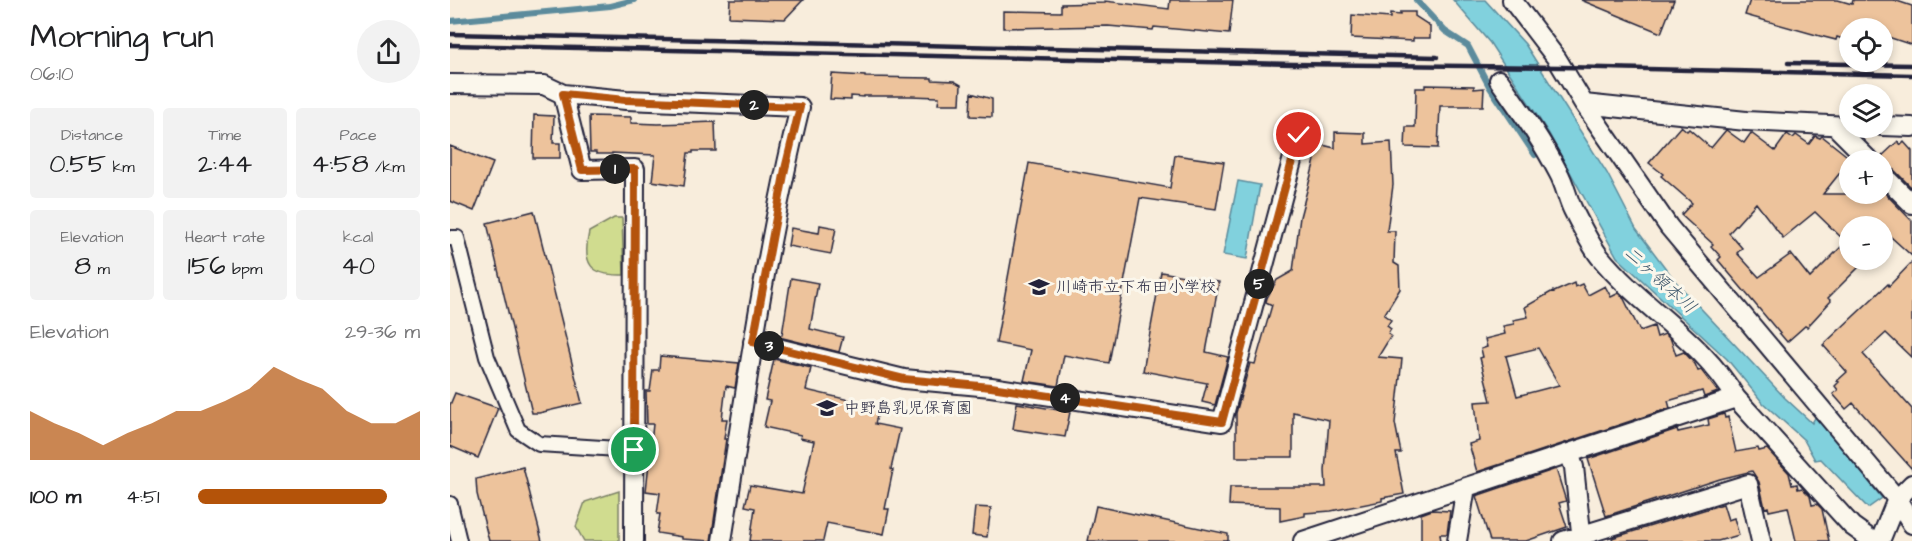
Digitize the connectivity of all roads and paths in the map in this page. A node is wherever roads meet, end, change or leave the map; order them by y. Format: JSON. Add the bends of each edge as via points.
{"nodes":[{"id":1,"x":1512,"y":0,"type":"edge"},
{"id":2,"x":1499,"y":80,"type":"dead end"},
{"id":3,"x":450,"y":84,"type":"edge"},
{"id":4,"x":563,"y":94,"type":"junction"},
{"id":5,"x":1584,"y":104,"type":"junction"},
{"id":6,"x":1839,"y":126,"type":"edge"},
{"id":7,"x":1893,"y":126,"type":"edge"},
{"id":8,"x":1912,"y":127,"type":"edge"},
{"id":9,"x":1299,"y":135,"type":"dead end"},
{"id":10,"x":1852,"y":138,"type":"edge"},
{"id":11,"x":1861,"y":150,"type":"edge"},
{"id":12,"x":1893,"y":185,"type":"edge"},
{"id":13,"x":1912,"y":204,"type":"edge"},
{"id":14,"x":450,"y":238,"type":"edge"},
{"id":15,"x":753,"y":342,"type":"junction"},
{"id":16,"x":1736,"y":398,"type":"junction"},
{"id":17,"x":634,"y":450,"type":"junction"},
{"id":18,"x":1569,"y":453,"type":"junction"},
{"id":19,"x":1912,"y":484,"type":"edge"},
{"id":20,"x":1466,"y":487,"type":"junction"},
{"id":21,"x":450,"y":504,"type":"edge"},
{"id":22,"x":1899,"y":504,"type":"junction"},
{"id":23,"x":1912,"y":524,"type":"edge"},
{"id":24,"x":1582,"y":538,"type":"edge"},
{"id":25,"x":459,"y":541,"type":"edge"},
{"id":26,"x":634,"y":541,"type":"edge"},
{"id":27,"x":722,"y":541,"type":"edge"},
{"id":28,"x":1303,"y":541,"type":"edge"},
{"id":29,"x":1457,"y":541,"type":"edge"},
{"id":30,"x":1563,"y":541,"type":"edge"},
{"id":31,"x":1761,"y":541,"type":"edge"},
{"id":32,"x":1873,"y":541,"type":"edge"},
{"id":33,"x":1880,"y":541,"type":"edge"}],
"edges":[{"from":1,"to":5,"type":"street","via":[[1557,59]]},
{"from":2,"to":16,"type":"street","via":[[1535,130],[1600,257],[1682,334],[1725,379]]},
{"from":3,"to":4,"type":"street","via":[[544,85]]},
{"from":4,"to":15,"type":"street","via":[[800,107]]},
{"from":4,"to":17,"type":"street","via":[[582,170],[635,169]]},
{"from":5,"to":6,"type":"street","via":[[1746,121]]},
{"from":5,"to":22,"type":"street","via":[[1669,226]]},
{"from":7,"to":8,"type":"street"},
{"from":9,"to":15,"type":"street","via":[[1222,422],[991,387],[904,379]]},
{"from":10,"to":11,"type":"street"},
{"from":12,"to":13,"type":"street"},
{"from":14,"to":17,"type":"street","via":[[457,238],[487,357],[519,430],[539,444]]},
{"from":15,"to":27,"type":"street"},
{"from":16,"to":18,"type":"street"},
{"from":16,"to":32,"type":"street","via":[[1852,525]]},
{"from":17,"to":26,"type":"street"},
{"from":18,"to":20,"type":"street"},
{"from":18,"to":24,"type":"street"},
{"from":19,"to":22,"type":"street"},
{"from":20,"to":28,"type":"street"},
{"from":20,"to":29,"type":"street"},
{"from":21,"to":25,"type":"street"},
{"from":22,"to":23,"type":"street"},
{"from":22,"to":33,"type":"street"},
{"from":24,"to":30,"type":"street"},
{"from":24,"to":31,"type":"street","via":[[1748,484]]}]}
